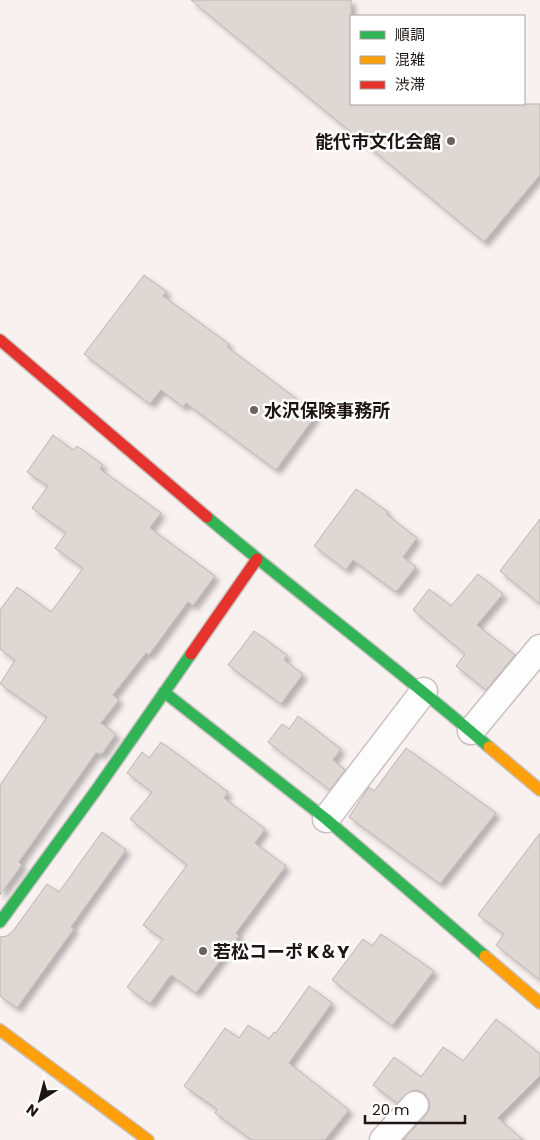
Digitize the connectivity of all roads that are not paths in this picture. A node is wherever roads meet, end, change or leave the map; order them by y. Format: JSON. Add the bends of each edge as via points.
{"nodes":[{"id":1,"x":0,"y":340,"type":"edge"},
{"id":2,"x":257,"y":559,"type":"junction"},
{"id":3,"x":540,"y":648,"type":"edge"},
{"id":4,"x":424,"y":691,"type":"junction"},
{"id":5,"x":164,"y":692,"type":"junction"},
{"id":6,"x":471,"y":731,"type":"junction"},
{"id":7,"x":540,"y":790,"type":"edge"},
{"id":8,"x":326,"y":819,"type":"junction"},
{"id":9,"x":0,"y":922,"type":"edge"},
{"id":10,"x":540,"y":1003,"type":"edge"},
{"id":11,"x":0,"y":1030,"type":"edge"},
{"id":12,"x":415,"y":1105,"type":"dead end"},
{"id":13,"x":148,"y":1140,"type":"edge"},
{"id":14,"x":383,"y":1140,"type":"edge"}],
"edges":[{"from":1,"to":2,"type":"street"},
{"from":2,"to":4,"type":"street"},
{"from":2,"to":5,"type":"street"},
{"from":3,"to":6,"type":"street"},
{"from":4,"to":6,"type":"street"},
{"from":4,"to":8,"type":"street"},
{"from":5,"to":8,"type":"street"},
{"from":5,"to":9,"type":"street"},
{"from":6,"to":7,"type":"street"},
{"from":8,"to":10,"type":"street"},
{"from":11,"to":13,"type":"street"},
{"from":12,"to":14,"type":"street"}]}
